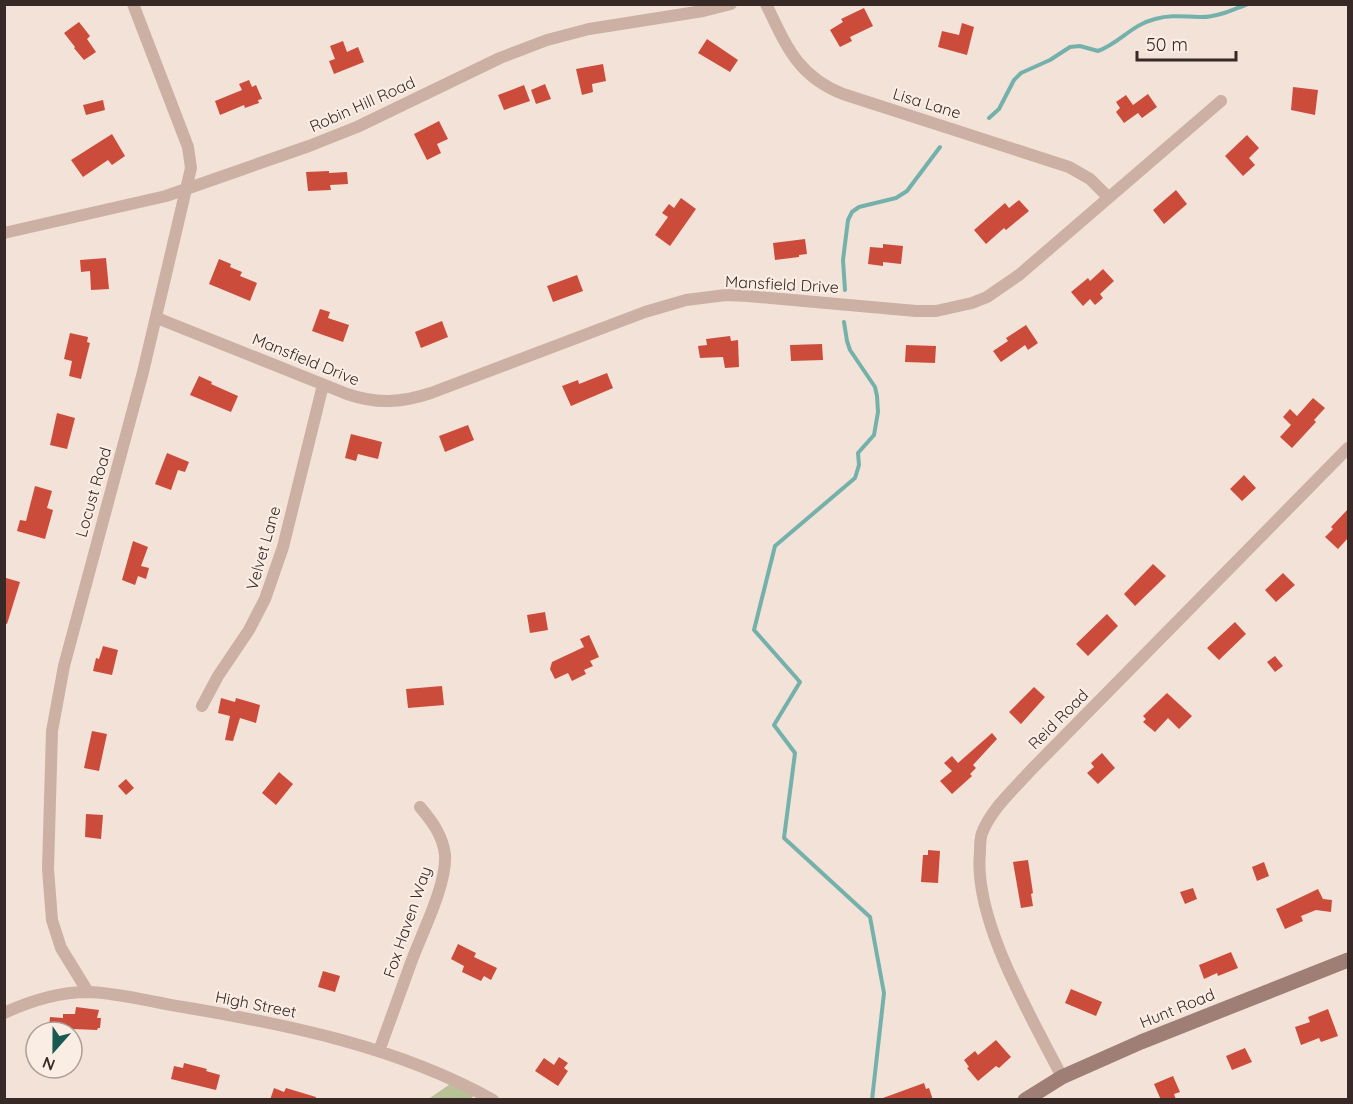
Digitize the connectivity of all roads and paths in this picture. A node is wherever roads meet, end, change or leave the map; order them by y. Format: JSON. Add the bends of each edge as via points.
{"nodes":[{"id":1,"x":133,"y":4,"type":"edge"},
{"id":2,"x":731,"y":4,"type":"edge"},
{"id":3,"x":766,"y":4,"type":"edge"},
{"id":4,"x":1221,"y":101,"type":"dead end"},
{"id":5,"x":188,"y":188,"type":"junction"},
{"id":6,"x":1108,"y":196,"type":"junction"},
{"id":7,"x":4,"y":233,"type":"edge"},
{"id":8,"x":157,"y":318,"type":"junction"},
{"id":9,"x":323,"y":385,"type":"junction"},
{"id":10,"x":1348,"y":448,"type":"edge"},
{"id":11,"x":202,"y":706,"type":"dead end"},
{"id":12,"x":420,"y":807,"type":"dead end"},
{"id":13,"x":1348,"y":960,"type":"edge"},
{"id":14,"x":88,"y":992,"type":"junction"},
{"id":15,"x":4,"y":1013,"type":"edge"},
{"id":16,"x":379,"y":1051,"type":"junction"},
{"id":17,"x":1062,"y":1077,"type":"junction"},
{"id":18,"x":493,"y":1100,"type":"edge"},
{"id":19,"x":1025,"y":1100,"type":"edge"}],
"edges":[{"from":1,"to":5,"type":"street","name":"Locust Road","via":[[188,147]]},
{"from":2,"to":5,"type":"street","name":"Robin Hill Road","via":[[547,40],[500,58],[349,130]]},
{"from":3,"to":6,"type":"street","name":"Lisa Lane","via":[[795,58],[822,85],[1069,166]]},
{"from":4,"to":6,"type":"street","name":"Mansfield Drive"},
{"from":5,"to":7,"type":"street","name":"Robin Hill Road","via":[[133,205]]},
{"from":5,"to":8,"type":"street","name":"Locust Road"},
{"from":6,"to":9,"type":"street","name":"Mansfield Drive","via":[[1011,281],[987,297],[955,308],[916,311],[782,298],[707,297],[645,312],[403,401],[373,401]]},
{"from":8,"to":9,"type":"street","name":"Mansfield Drive"},
{"from":8,"to":14,"type":"street","name":"Locust Road","via":[[64,666],[52,731],[48,869],[52,920],[61,948]]},
{"from":9,"to":11,"type":"street","name":"Velvet Lane","via":[[283,547],[266,599]]},
{"from":10,"to":17,"type":"street","name":"Reid Road","via":[[1032,769],[994,810],[981,835],[978,872],[987,914],[1010,975]]},
{"from":12,"to":16,"type":"street","name":"Fox Haven Way","via":[[441,840],[444,868]]},
{"from":13,"to":17,"type":"street","name":"Hunt Road"},
{"from":14,"to":15,"type":"street","name":"High Street","via":[[41,999]]},
{"from":14,"to":16,"type":"street","name":"High Street","via":[[261,1020]]},
{"from":16,"to":18,"type":"street","name":"High Street","via":[[456,1080]]},
{"from":17,"to":19,"type":"street","name":"Hunt Road"}]}
